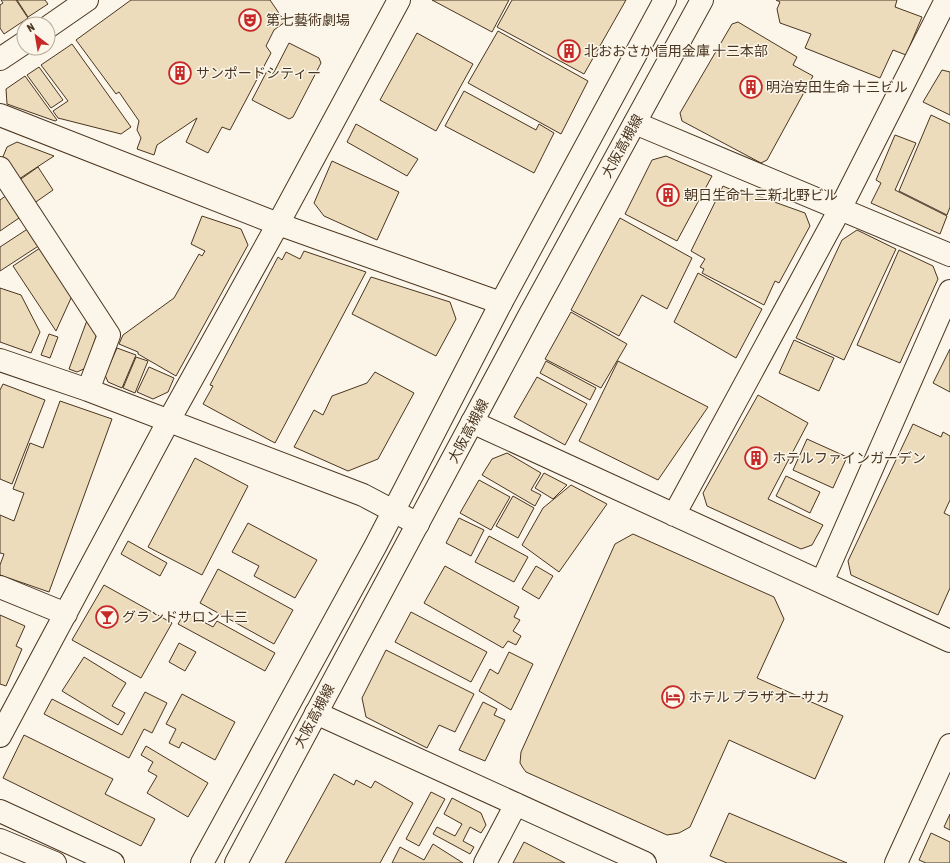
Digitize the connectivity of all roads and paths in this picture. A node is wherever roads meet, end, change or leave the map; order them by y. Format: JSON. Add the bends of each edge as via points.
{"nodes":[{"id":1,"x":87,"y":0,"type":"edge"},
{"id":2,"x":399,"y":0,"type":"edge"},
{"id":3,"x":665,"y":0,"type":"edge"},
{"id":4,"x":702,"y":0,"type":"edge"},
{"id":5,"x":946,"y":0,"type":"edge"},
{"id":6,"x":56,"y":21,"type":"edge"},
{"id":7,"x":16,"y":48,"type":"edge"},
{"id":8,"x":0,"y":59,"type":"edge"},
{"id":9,"x":0,"y":115,"type":"edge"},
{"id":10,"x":635,"y":123,"type":"junction"},
{"id":11,"x":0,"y":168,"type":"edge"},
{"id":12,"x":840,"y":209,"type":"junction"},
{"id":13,"x":278,"y":224,"type":"junction"},
{"id":14,"x":950,"y":255,"type":"edge"},
{"id":15,"x":950,"y":291,"type":"edge"},
{"id":16,"x":501,"y":303,"type":"junction"},
{"id":17,"x":0,"y":360,"type":"edge"},
{"id":18,"x":88,"y":390,"type":"junction"},
{"id":19,"x":168,"y":422,"type":"junction"},
{"id":20,"x":472,"y":422,"type":"junction"},
{"id":21,"x":394,"y":511,"type":"junction"},
{"id":22,"x":674,"y":515,"type":"junction"},
{"id":23,"x":418,"y":524,"type":"junction"},
{"id":24,"x":822,"y":582,"type":"junction"},
{"id":25,"x":0,"y":587,"type":"edge"},
{"id":26,"x":66,"y":614,"type":"junction"},
{"id":27,"x":950,"y":641,"type":"edge"},
{"id":28,"x":316,"y":713,"type":"junction"},
{"id":29,"x":0,"y":736,"type":"edge"},
{"id":30,"x":950,"y":745,"type":"edge"},
{"id":31,"x":516,"y":804,"type":"junction"},
{"id":32,"x":0,"y":811,"type":"edge"},
{"id":33,"x":0,"y":840,"type":"edge"},
{"id":34,"x":55,"y":863,"type":"edge"},
{"id":35,"x":113,"y":863,"type":"edge"},
{"id":36,"x":202,"y":863,"type":"edge"},
{"id":37,"x":236,"y":863,"type":"edge"},
{"id":38,"x":485,"y":863,"type":"edge"},
{"id":39,"x":645,"y":863,"type":"edge"},
{"id":40,"x":896,"y":863,"type":"edge"}],
"edges":[{"from":1,"to":6,"type":"main road"},
{"from":2,"to":13,"type":"main road"},
{"from":3,"to":16,"type":"main road","name":"大阪高槻線"},
{"from":4,"to":10,"type":"main road","name":"大阪高槻線"},
{"from":5,"to":12,"type":"main road"},
{"from":7,"to":8,"type":"main road"},
{"from":9,"to":13,"type":"main road"},
{"from":10,"to":12,"type":"main road"},
{"from":10,"to":20,"type":"main road","name":"大阪高槻線"},
{"from":11,"to":18,"type":"main road","via":[[109,335]]},
{"from":12,"to":14,"type":"main road"},
{"from":12,"to":22,"type":"main road"},
{"from":13,"to":16,"type":"main road"},
{"from":13,"to":19,"type":"main road"},
{"from":15,"to":24,"type":"main road"},
{"from":16,"to":21,"type":"main road","name":"大阪高槻線"},
{"from":17,"to":18,"type":"main road"},
{"from":18,"to":19,"type":"main road"},
{"from":19,"to":21,"type":"main road","via":[[364,495]]},
{"from":19,"to":26,"type":"main road"},
{"from":20,"to":22,"type":"main road"},
{"from":20,"to":23,"type":"main road","name":"大阪高槻線"},
{"from":21,"to":23,"type":"main road"},
{"from":21,"to":36,"type":"main road","name":"大阪高槻線"},
{"from":22,"to":24,"type":"main road"},
{"from":23,"to":28,"type":"main road","name":"大阪高槻線"},
{"from":24,"to":27,"type":"main road"},
{"from":25,"to":26,"type":"main road"},
{"from":26,"to":29,"type":"main road"},
{"from":28,"to":31,"type":"main road"},
{"from":28,"to":37,"type":"main road","name":"大阪高槻線"},
{"from":30,"to":40,"type":"main road"},
{"from":31,"to":38,"type":"main road"},
{"from":31,"to":39,"type":"main road"},
{"from":32,"to":35,"type":"main road"},
{"from":33,"to":34,"type":"main road"}]}
